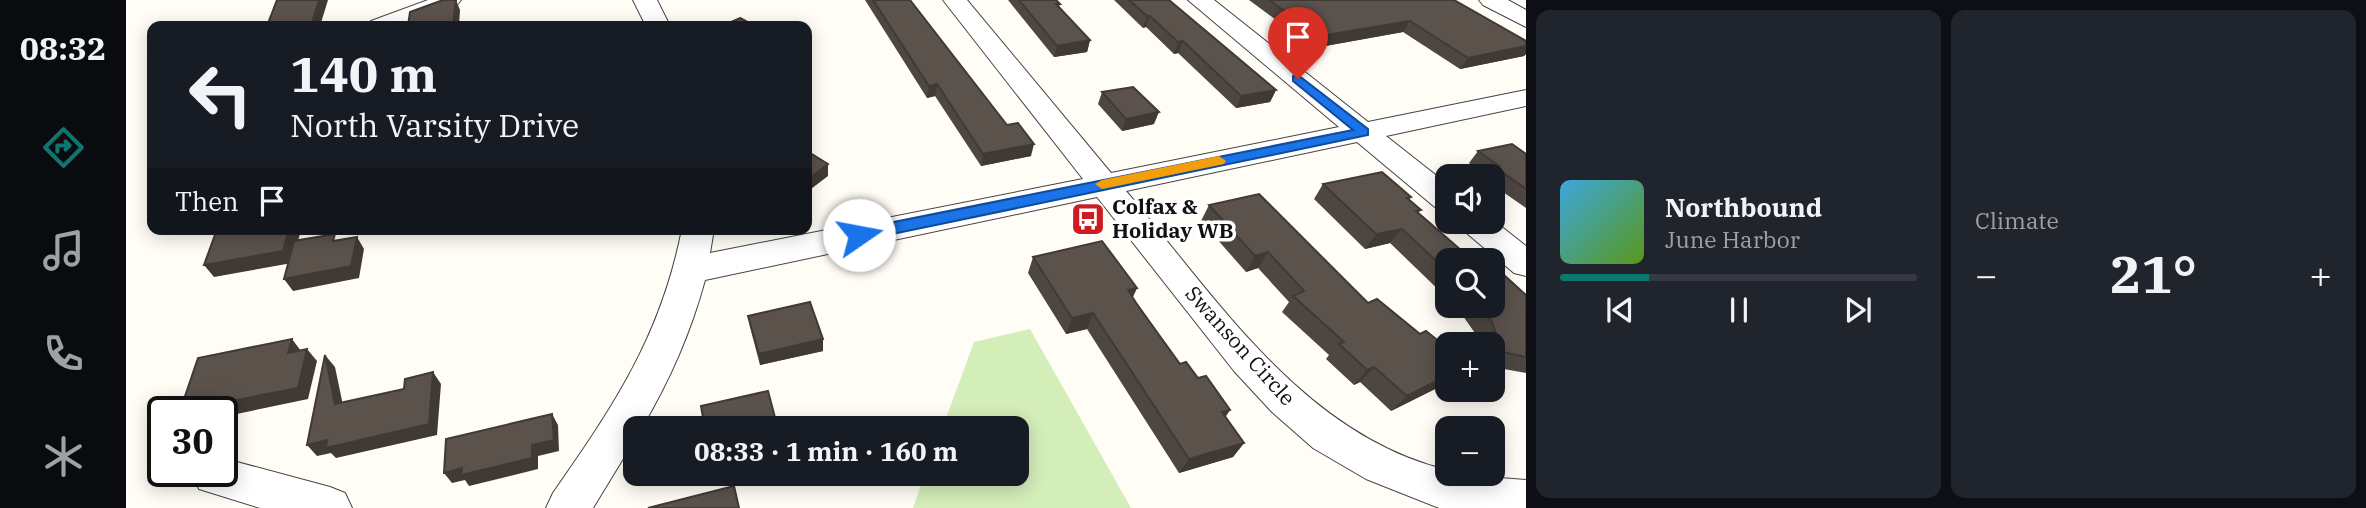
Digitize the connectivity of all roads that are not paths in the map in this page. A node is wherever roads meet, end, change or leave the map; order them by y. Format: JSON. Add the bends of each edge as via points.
{"nodes":[{"id":1,"x":449,"y":0,"type":"edge"},
{"id":2,"x":645,"y":0,"type":"edge"},
{"id":3,"x":955,"y":0,"type":"edge"},
{"id":4,"x":1200,"y":0,"type":"edge"},
{"id":5,"x":1491,"y":0,"type":"edge"},
{"id":6,"x":1526,"y":20,"type":"edge"},
{"id":7,"x":393,"y":21,"type":"edge"},
{"id":8,"x":656,"y":21,"type":"edge"},
{"id":9,"x":1526,"y":98,"type":"edge"},
{"id":10,"x":1363,"y":132,"type":"junction"},
{"id":11,"x":1104,"y":184,"type":"junction"},
{"id":12,"x":1435,"y":190,"type":"edge"},
{"id":13,"x":1489,"y":234,"type":"edge"},
{"id":14,"x":697,"y":235,"type":"edge"},
{"id":15,"x":1526,"y":264,"type":"edge"},
{"id":16,"x":690,"y":270,"type":"junction"},
{"id":17,"x":238,"y":482,"type":"edge"},
{"id":18,"x":1526,"y":501,"type":"edge"},
{"id":19,"x":330,"y":508,"type":"edge"},
{"id":20,"x":568,"y":508,"type":"edge"}],
"edges":[{"from":1,"to":7,"type":"street"},
{"from":2,"to":8,"type":"street"},
{"from":3,"to":11,"type":"street","name":"Swanson Circle"},
{"from":4,"to":10,"type":"street"},
{"from":5,"to":6,"type":"street"},
{"from":9,"to":10,"type":"street"},
{"from":10,"to":11,"type":"street"},
{"from":10,"to":12,"type":"street"},
{"from":11,"to":16,"type":"street"},
{"from":11,"to":18,"type":"street","name":"Swanson Circle","via":[[1270,386],[1308,421],[1373,462],[1435,487],[1505,503]]},
{"from":13,"to":15,"type":"street"},
{"from":14,"to":16,"type":"street"},
{"from":16,"to":20,"type":"street","via":[[666,346],[626,422]]},
{"from":17,"to":19,"type":"street"}]}
